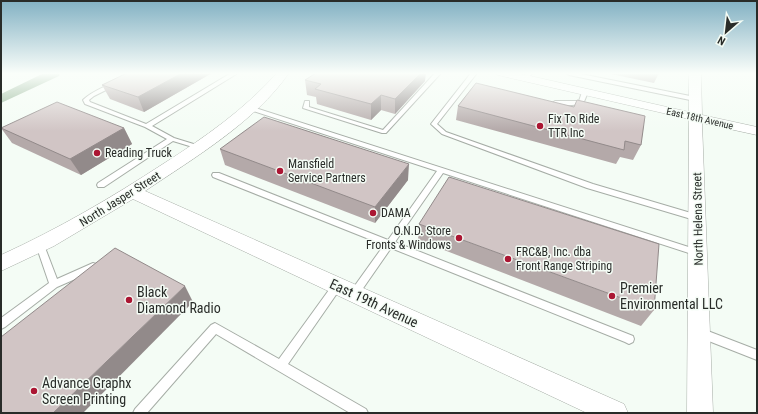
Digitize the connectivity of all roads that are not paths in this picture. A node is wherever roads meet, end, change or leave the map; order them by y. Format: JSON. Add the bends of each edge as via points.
{"nodes":[{"id":1,"x":97,"y":92,"type":"edge"},
{"id":2,"x":203,"y":92,"type":"edge"},
{"id":3,"x":265,"y":92,"type":"edge"},
{"id":4,"x":420,"y":92,"type":"edge"},
{"id":5,"x":462,"y":92,"type":"edge"},
{"id":6,"x":585,"y":92,"type":"edge"},
{"id":7,"x":587,"y":92,"type":"edge"},
{"id":8,"x":639,"y":92,"type":"edge"},
{"id":9,"x":696,"y":92,"type":"edge"},
{"id":10,"x":547,"y":101,"type":"edge"},
{"id":11,"x":307,"y":102,"type":"dead end"},
{"id":12,"x":249,"y":108,"type":"junction"},
{"id":13,"x":696,"y":108,"type":"junction"},
{"id":14,"x":147,"y":126,"type":"junction"},
{"id":15,"x":757,"y":131,"type":"edge"},
{"id":16,"x":172,"y":139,"type":"junction"},
{"id":17,"x":198,"y":147,"type":"junction"},
{"id":18,"x":440,"y":171,"type":"junction"},
{"id":19,"x":216,"y":176,"type":"dead end"},
{"id":20,"x":101,"y":185,"type":"dead end"},
{"id":21,"x":133,"y":192,"type":"junction"},
{"id":22,"x":698,"y":218,"type":"junction"},
{"id":23,"x":390,"y":244,"type":"junction"},
{"id":24,"x":40,"y":245,"type":"junction"},
{"id":25,"x":699,"y":254,"type":"junction"},
{"id":26,"x":1,"y":263,"type":"edge"},
{"id":27,"x":93,"y":267,"type":"edge"},
{"id":28,"x":54,"y":284,"type":"junction"},
{"id":29,"x":345,"y":290,"type":"junction"},
{"id":30,"x":1,"y":324,"type":"edge"},
{"id":31,"x":699,"y":333,"type":"junction"},
{"id":32,"x":629,"y":339,"type":"dead end"},
{"id":33,"x":757,"y":355,"type":"edge"},
{"id":34,"x":280,"y":365,"type":"junction"},
{"id":35,"x":139,"y":413,"type":"edge"},
{"id":36,"x":362,"y":413,"type":"edge"},
{"id":37,"x":615,"y":413,"type":"edge"},
{"id":38,"x":700,"y":413,"type":"edge"}],
"edges":[{"from":1,"to":14,"type":"lane","via":[[86,100],[87,103]]},
{"from":2,"to":14,"type":"lane"},
{"from":3,"to":12,"type":"street","name":"North Jasper Street"},
{"from":4,"to":11,"type":"lane","via":[[384,132],[306,108]]},
{"from":5,"to":22,"type":"lane","via":[[434,124],[444,133],[590,186]]},
{"from":6,"to":10,"type":"lane","via":[[581,103],[561,104]]},
{"from":7,"to":13,"type":"street","name":"East 18th Avenue"},
{"from":8,"to":13,"type":"lane"},
{"from":9,"to":13,"type":"street","name":"North Helena Street"},
{"from":12,"to":17,"type":"street","name":"North Jasper Street"},
{"from":12,"to":18,"type":"lane"},
{"from":13,"to":15,"type":"street","name":"East 18th Avenue"},
{"from":13,"to":22,"type":"street","name":"North Helena Street"},
{"from":14,"to":16,"type":"lane"},
{"from":16,"to":17,"type":"lane"},
{"from":16,"to":20,"type":"lane"},
{"from":17,"to":21,"type":"street","name":"North Jasper Street"},
{"from":18,"to":23,"type":"lane"},
{"from":18,"to":25,"type":"lane"},
{"from":19,"to":23,"type":"lane"},
{"from":21,"to":24,"type":"street","name":"North Jasper Street"},
{"from":21,"to":29,"type":"street","name":"East 19th Avenue"},
{"from":22,"to":25,"type":"street","name":"North Helena Street"},
{"from":23,"to":29,"type":"lane"},
{"from":23,"to":32,"type":"lane"},
{"from":24,"to":26,"type":"street","name":"North Jasper Street"},
{"from":24,"to":28,"type":"lane"},
{"from":25,"to":31,"type":"street","name":"North Helena Street"},
{"from":27,"to":28,"type":"lane"},
{"from":28,"to":30,"type":"lane"},
{"from":29,"to":34,"type":"lane"},
{"from":29,"to":37,"type":"street","name":"East 19th Avenue"},
{"from":31,"to":33,"type":"lane"},
{"from":31,"to":38,"type":"street","name":"North Helena Street"},
{"from":34,"to":35,"type":"lane","via":[[215,328]]},
{"from":34,"to":36,"type":"lane"}]}
